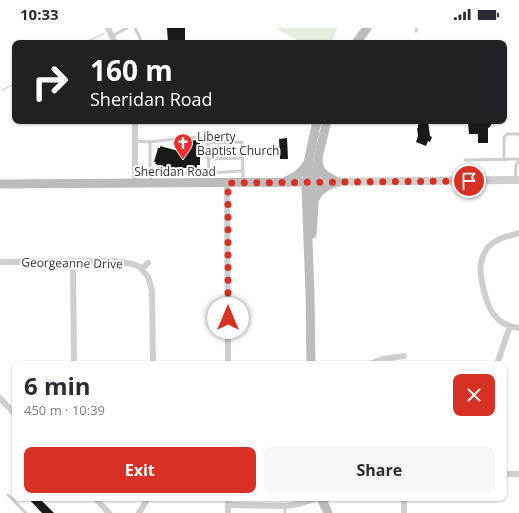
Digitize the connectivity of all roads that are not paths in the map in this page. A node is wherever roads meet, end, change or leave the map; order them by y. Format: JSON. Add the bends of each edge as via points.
{"nodes":[{"id":1,"x":108,"y":28,"type":"edge"},
{"id":2,"x":127,"y":28,"type":"edge"},
{"id":3,"x":135,"y":28,"type":"edge"},
{"id":4,"x":367,"y":28,"type":"edge"},
{"id":5,"x":112,"y":36,"type":"junction"},
{"id":6,"x":114,"y":40,"type":"edge"},
{"id":7,"x":140,"y":40,"type":"edge"},
{"id":8,"x":360,"y":40,"type":"edge"},
{"id":9,"x":134,"y":124,"type":"edge"},
{"id":10,"x":317,"y":124,"type":"edge"},
{"id":11,"x":326,"y":124,"type":"edge"},
{"id":12,"x":519,"y":135,"type":"edge"},
{"id":13,"x":135,"y":141,"type":"junction"},
{"id":14,"x":150,"y":142,"type":"junction"},
{"id":15,"x":208,"y":142,"type":"junction"},
{"id":16,"x":208,"y":158,"type":"junction"},
{"id":17,"x":242,"y":158,"type":"junction"},
{"id":18,"x":313,"y":160,"type":"junction"},
{"id":19,"x":465,"y":160,"type":"dead end"},
{"id":20,"x":504,"y":160,"type":"junction"},
{"id":21,"x":519,"y":160,"type":"edge"},
{"id":22,"x":243,"y":171,"type":"junction"},
{"id":23,"x":208,"y":172,"type":"junction"},
{"id":24,"x":152,"y":173,"type":"junction"},
{"id":25,"x":517,"y":180,"type":"edge"},
{"id":26,"x":285,"y":182,"type":"junction"},
{"id":27,"x":311,"y":182,"type":"junction"},
{"id":28,"x":338,"y":182,"type":"junction"},
{"id":29,"x":135,"y":183,"type":"junction"},
{"id":30,"x":152,"y":183,"type":"junction"},
{"id":31,"x":208,"y":183,"type":"junction"},
{"id":32,"x":228,"y":183,"type":"junction"},
{"id":33,"x":243,"y":183,"type":"junction"},
{"id":34,"x":0,"y":184,"type":"edge"},
{"id":35,"x":310,"y":201,"type":"junction"},
{"id":36,"x":519,"y":233,"type":"edge"},
{"id":37,"x":73,"y":261,"type":"junction"},
{"id":38,"x":0,"y":262,"type":"edge"},
{"id":39,"x":148,"y":263,"type":"dead end"},
{"id":40,"x":142,"y":269,"type":"junction"},
{"id":41,"x":510,"y":326,"type":"junction"},
{"id":42,"x":519,"y":328,"type":"edge"},
{"id":43,"x":404,"y":356,"type":"dead end"},
{"id":44,"x":74,"y":361,"type":"edge"},
{"id":45,"x":153,"y":361,"type":"edge"},
{"id":46,"x":228,"y":361,"type":"edge"},
{"id":47,"x":311,"y":361,"type":"edge"},
{"id":48,"x":377,"y":361,"type":"edge"},
{"id":49,"x":498,"y":361,"type":"edge"},
{"id":50,"x":0,"y":398,"type":"edge"},
{"id":51,"x":12,"y":411,"type":"edge"},
{"id":52,"x":507,"y":474,"type":"edge"},
{"id":53,"x":519,"y":474,"type":"edge"},
{"id":54,"x":8,"y":495,"type":"dead end"},
{"id":55,"x":12,"y":499,"type":"edge"},
{"id":56,"x":14,"y":501,"type":"edge"},
{"id":57,"x":98,"y":501,"type":"edge"},
{"id":58,"x":146,"y":501,"type":"edge"},
{"id":59,"x":228,"y":501,"type":"edge"},
{"id":60,"x":309,"y":501,"type":"edge"},
{"id":61,"x":322,"y":501,"type":"edge"},
{"id":62,"x":404,"y":501,"type":"edge"},
{"id":63,"x":228,"y":505,"type":"junction"},
{"id":64,"x":285,"y":506,"type":"junction"},
{"id":65,"x":26,"y":513,"type":"edge"},
{"id":66,"x":109,"y":513,"type":"edge"},
{"id":67,"x":139,"y":513,"type":"edge"},
{"id":68,"x":228,"y":513,"type":"edge"},
{"id":69,"x":285,"y":513,"type":"edge"},
{"id":70,"x":328,"y":513,"type":"edge"},
{"id":71,"x":404,"y":513,"type":"edge"}],
"edges":[{"from":1,"to":5,"type":"street"},
{"from":2,"to":5,"type":"lane"},
{"from":3,"to":7,"type":"lane"},
{"from":4,"to":8,"type":"main road"},
{"from":5,"to":6,"type":"street"},
{"from":9,"to":13,"type":"street"},
{"from":10,"to":18,"type":"main road"},
{"from":11,"to":18,"type":"main road"},
{"from":12,"to":20,"type":"lane","via":[[506,134],[504,137]]},
{"from":13,"to":14,"type":"lane"},
{"from":13,"to":29,"type":"street"},
{"from":14,"to":15,"type":"lane","via":[[207,137]]},
{"from":14,"to":24,"type":"lane"},
{"from":15,"to":16,"type":"lane"},
{"from":15,"to":17,"type":"lane","via":[[242,142]]},
{"from":16,"to":17,"type":"lane"},
{"from":16,"to":23,"type":"lane"},
{"from":17,"to":22,"type":"lane"},
{"from":18,"to":26,"type":"main road","via":[[300,173]]},
{"from":18,"to":27,"type":"main road"},
{"from":18,"to":28,"type":"main road","via":[[324,175]]},
{"from":19,"to":20,"type":"lane"},
{"from":20,"to":21,"type":"lane"},
{"from":21,"to":25,"type":"lane","via":[[516,165]]},
{"from":22,"to":23,"type":"lane"},
{"from":22,"to":33,"type":"lane"},
{"from":23,"to":24,"type":"lane"},
{"from":23,"to":31,"type":"lane"},
{"from":24,"to":30,"type":"lane"},
{"from":25,"to":28,"type":"street","name":"Sheridan Road"},
{"from":26,"to":27,"type":"main road","name":"Sheridan Road"},
{"from":26,"to":33,"type":"main road","name":"Sheridan Road"},
{"from":26,"to":35,"type":"main road"},
{"from":27,"to":28,"type":"street","name":"Sheridan Road"},
{"from":27,"to":35,"type":"main road"},
{"from":28,"to":35,"type":"main road","via":[[324,188]]},
{"from":29,"to":30,"type":"main road","name":"Sheridan Road"},
{"from":29,"to":34,"type":"main road","name":"Sheridan Road"},
{"from":30,"to":31,"type":"main road","name":"Sheridan Road"},
{"from":31,"to":32,"type":"main road","name":"Sheridan Road"},
{"from":32,"to":33,"type":"main road","name":"Sheridan Road"},
{"from":32,"to":46,"type":"street"},
{"from":35,"to":47,"type":"main road"},
{"from":36,"to":41,"type":"street","via":[[495,241],[487,249],[481,264],[486,298],[491,311],[500,321]]},
{"from":37,"to":38,"type":"street","name":"Georgeanne Drive"},
{"from":37,"to":40,"type":"street","name":"Georgeanne Drive","via":[[119,262],[133,264]]},
{"from":37,"to":44,"type":"street"},
{"from":39,"to":40,"type":"street"},
{"from":40,"to":45,"type":"street","via":[[148,277],[152,291]]},
{"from":41,"to":42,"type":"street"},
{"from":41,"to":49,"type":"street"},
{"from":43,"to":48,"type":"street"},
{"from":50,"to":51,"type":"street"},
{"from":52,"to":53,"type":"street"},
{"from":54,"to":55,"type":"lane"},
{"from":56,"to":65,"type":"lane"},
{"from":57,"to":66,"type":"street"},
{"from":58,"to":67,"type":"street"},
{"from":59,"to":63,"type":"street"},
{"from":60,"to":64,"type":"street"},
{"from":61,"to":70,"type":"main road"},
{"from":62,"to":71,"type":"street"},
{"from":63,"to":64,"type":"street"},
{"from":63,"to":68,"type":"street"},
{"from":64,"to":69,"type":"lane"}]}
